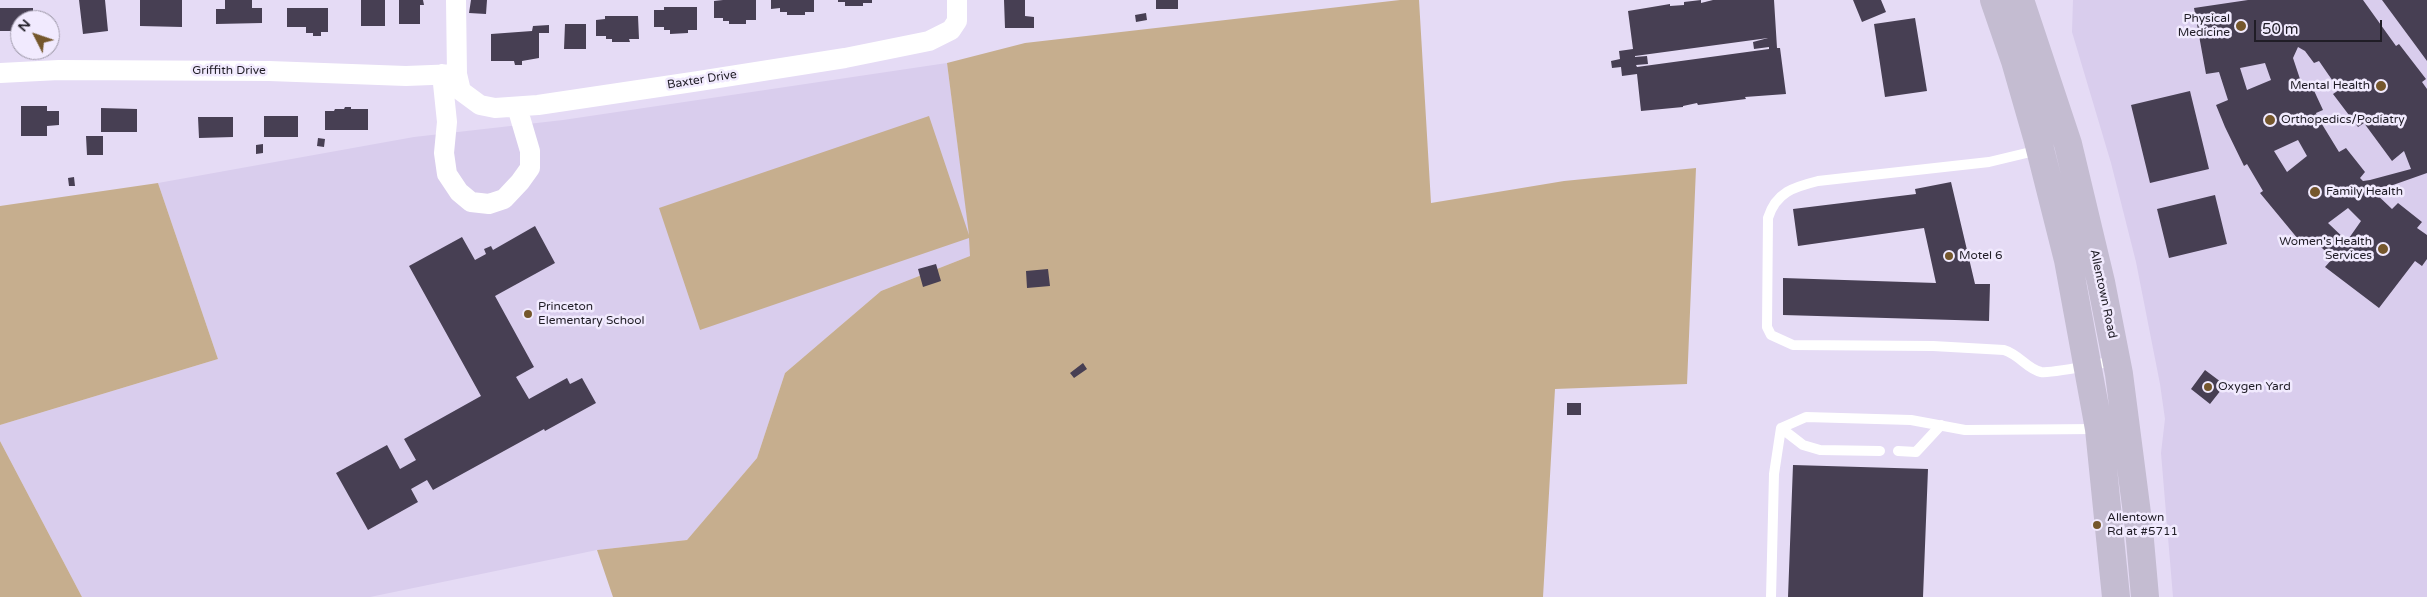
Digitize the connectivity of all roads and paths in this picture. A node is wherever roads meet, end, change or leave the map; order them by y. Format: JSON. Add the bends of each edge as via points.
{"nodes":[{"id":1,"x":456,"y":0,"type":"edge"},
{"id":2,"x":957,"y":0,"type":"edge"},
{"id":3,"x":1994,"y":0,"type":"edge"},
{"id":4,"x":2020,"y":0,"type":"edge"},
{"id":5,"x":0,"y":73,"type":"edge"},
{"id":6,"x":450,"y":74,"type":"junction"},
{"id":7,"x":517,"y":107,"type":"junction"},
{"id":8,"x":2054,"y":147,"type":"junction"},
{"id":9,"x":2116,"y":361,"type":"junction"},
{"id":10,"x":2089,"y":365,"type":"junction"},
{"id":11,"x":1941,"y":425,"type":"junction"},
{"id":12,"x":1781,"y":428,"type":"junction"},
{"id":13,"x":2113,"y":429,"type":"junction"},
{"id":14,"x":1880,"y":451,"type":"dead end"},
{"id":15,"x":1898,"y":451,"type":"dead end"},
{"id":16,"x":1771,"y":597,"type":"edge"},
{"id":17,"x":2116,"y":597,"type":"edge"},
{"id":18,"x":2145,"y":597,"type":"edge"}],
"edges":[{"from":1,"to":6,"type":"street"},
{"from":2,"to":7,"type":"street","name":"Baxter Drive","via":[[957,21],[951,30],[929,41],[845,58]]},
{"from":3,"to":8,"type":"main road","name":"Allentown Road","via":[[2015,61]]},
{"from":4,"to":8,"type":"main road","name":"Allentown Road"},
{"from":5,"to":6,"type":"street","name":"Griffith Drive","via":[[60,70]]},
{"from":6,"to":7,"type":"street","name":"Baxter Drive","via":[[462,91],[480,105]]},
{"from":6,"to":7,"type":"street","via":[[444,153],[447,174],[459,192],[472,202],[489,204],[504,199],[530,168],[530,150]]},
{"from":8,"to":9,"type":"main road","name":"Allentown Road","via":[[2084,206]]},
{"from":8,"to":10,"type":"main road","name":"Allentown Road","via":[[2068,260]]},
{"from":8,"to":10,"type":"lane","via":[[1989,162],[1818,181],[1782,194],[1768,218],[1767,327],[1772,335],[1792,346],[1933,346],[2004,350],[2014,353],[2041,372]]},
{"from":9,"to":10,"type":"lane"},
{"from":9,"to":13,"type":"main road","name":"Allentown Road"},
{"from":10,"to":13,"type":"main road","name":"Allentown Road"},
{"from":11,"to":12,"type":"lane","via":[[1911,420],[1806,417]]},
{"from":11,"to":13,"type":"lane","via":[[1965,430]]},
{"from":11,"to":15,"type":"lane","via":[[1916,452]]},
{"from":12,"to":14,"type":"lane","via":[[1802,445],[1820,450]]},
{"from":12,"to":16,"type":"lane","via":[[1774,474]]},
{"from":13,"to":17,"type":"main road","name":"Allentown Road"},
{"from":13,"to":18,"type":"main road","name":"Allentown Road","via":[[2139,529]]}]}
